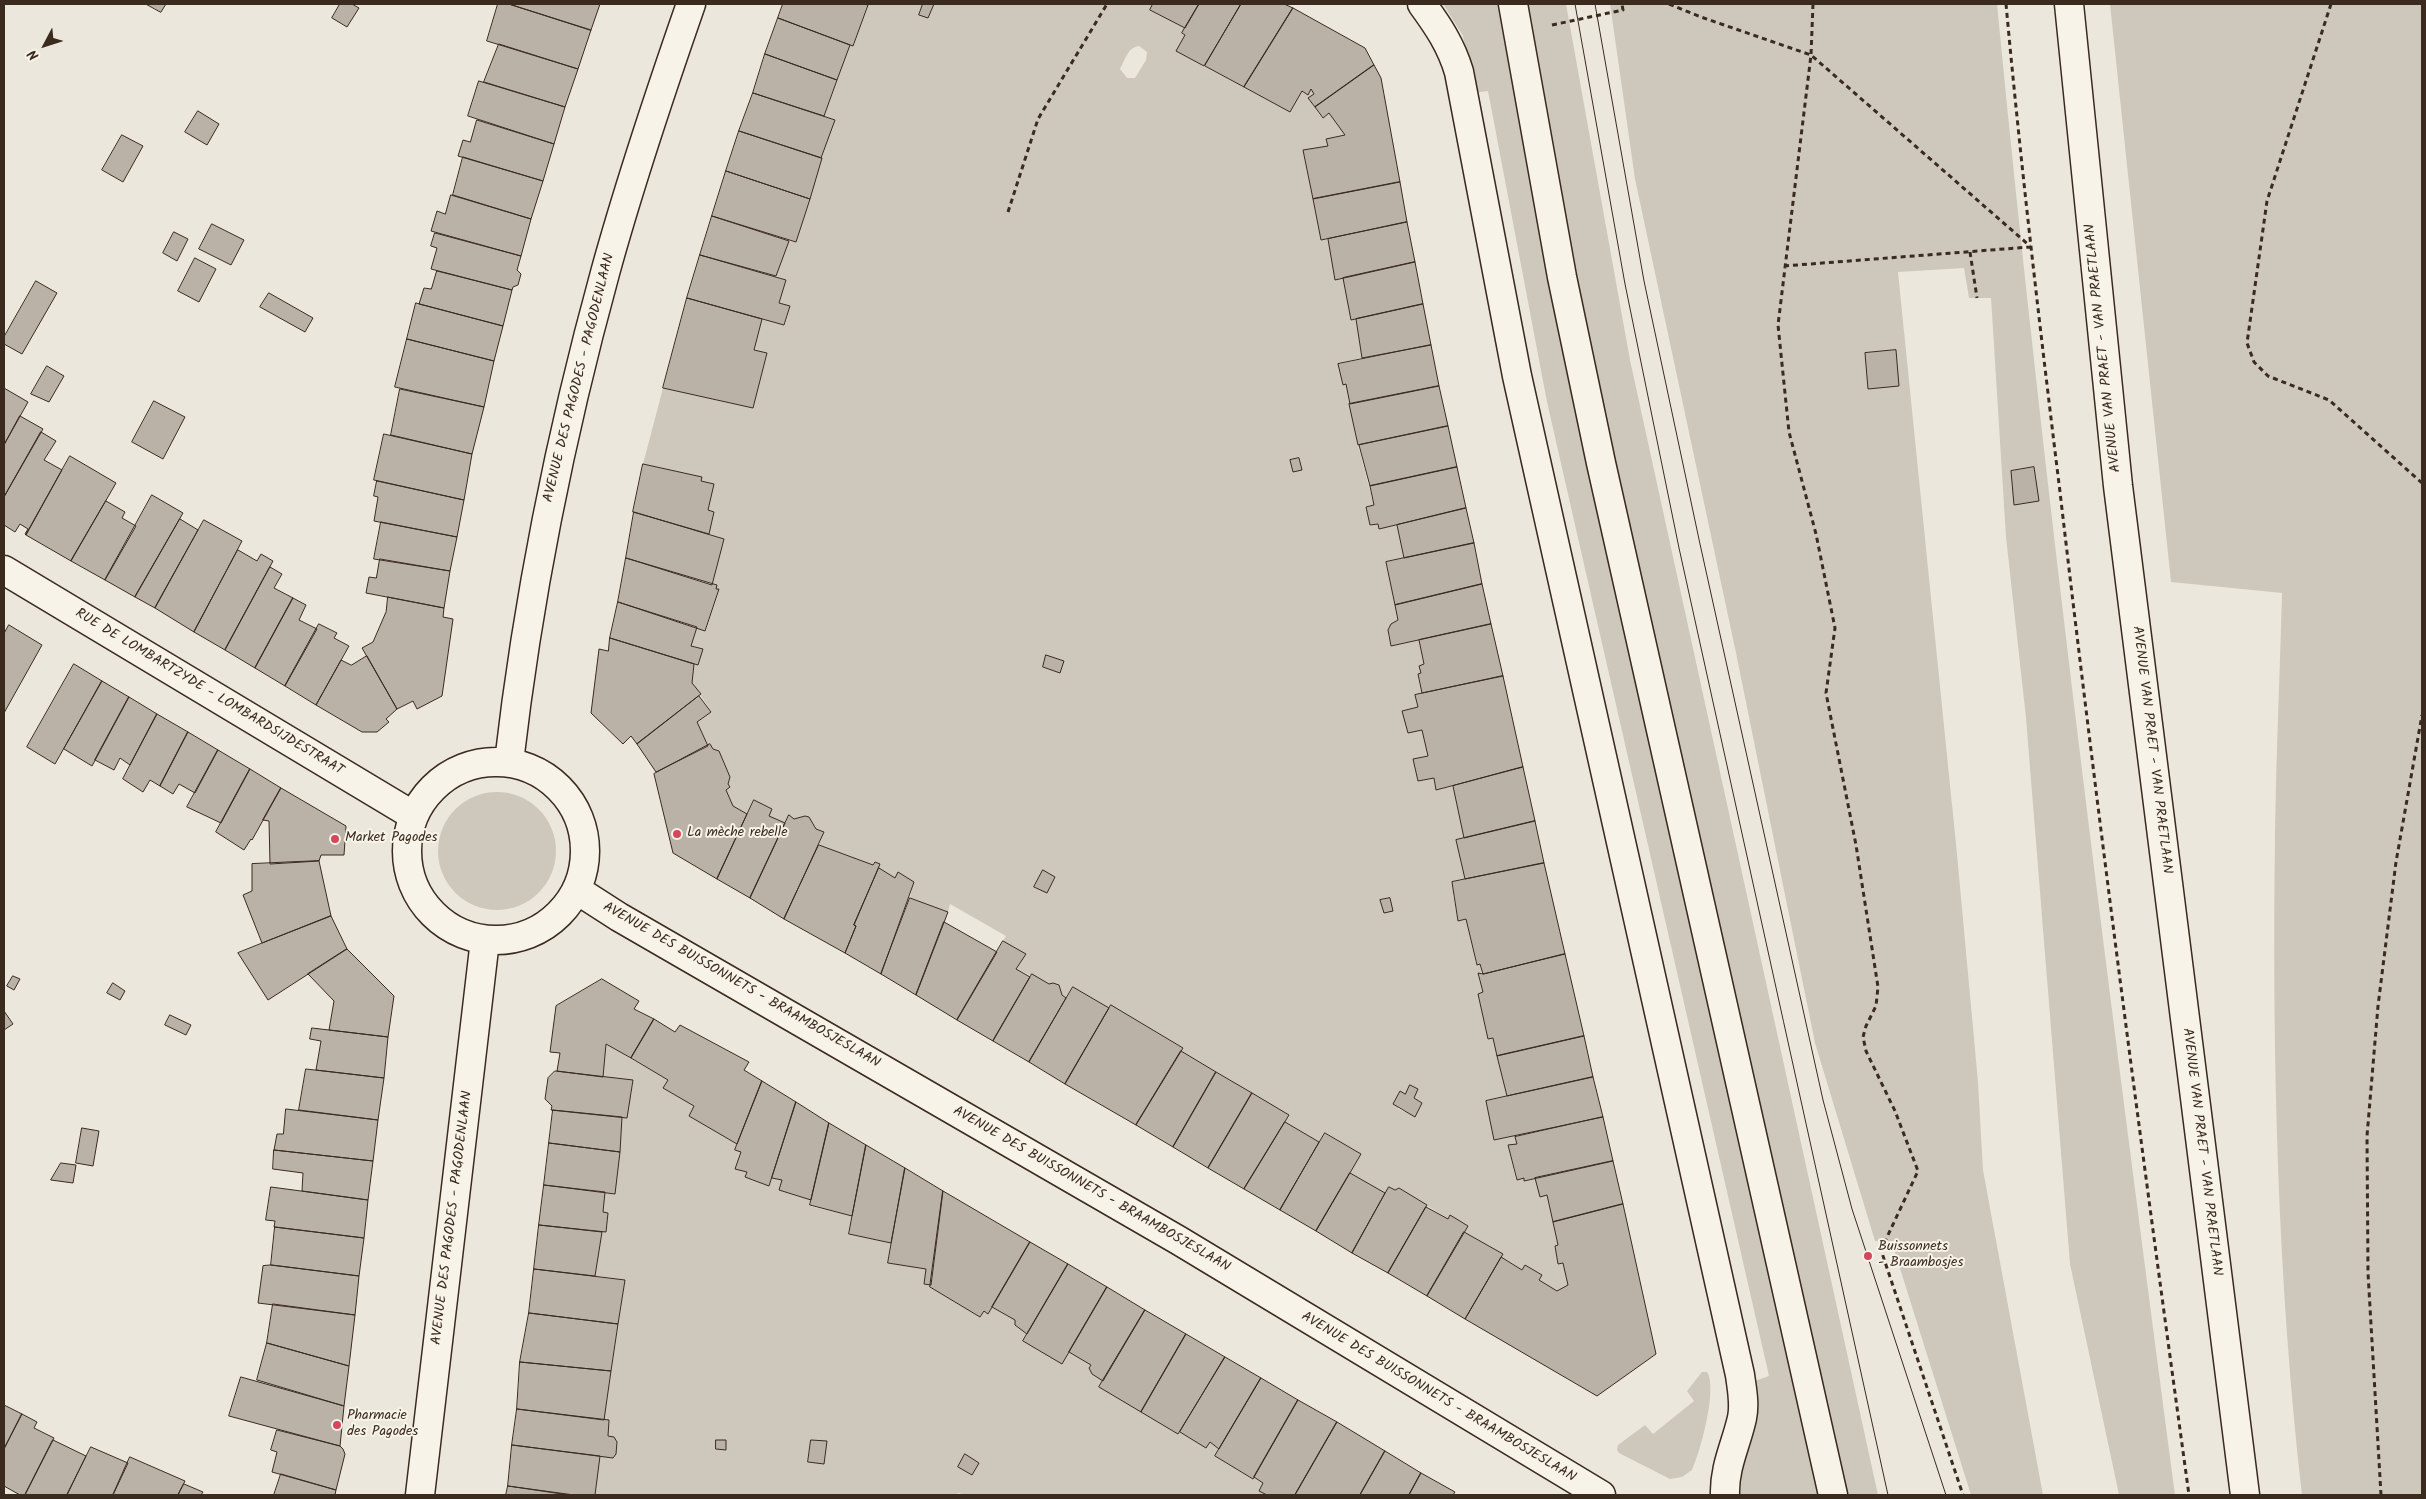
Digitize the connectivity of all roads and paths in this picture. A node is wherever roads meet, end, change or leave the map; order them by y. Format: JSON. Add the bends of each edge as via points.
{"nodes":[{"id":1,"x":691,"y":4,"type":"edge"},
{"id":2,"x":1107,"y":4,"type":"edge"},
{"id":3,"x":1422,"y":4,"type":"edge"},
{"id":4,"x":1513,"y":4,"type":"edge"},
{"id":5,"x":1622,"y":4,"type":"edge"},
{"id":6,"x":1669,"y":4,"type":"edge"},
{"id":7,"x":1813,"y":4,"type":"edge"},
{"id":8,"x":2006,"y":4,"type":"edge"},
{"id":9,"x":2069,"y":4,"type":"edge"},
{"id":10,"x":2331,"y":4,"type":"edge"},
{"id":11,"x":1623,"y":10,"type":"dead end"},
{"id":12,"x":1812,"y":55,"type":"junction"},
{"id":13,"x":1008,"y":212,"type":"dead end"},
{"id":14,"x":2031,"y":246,"type":"junction"},
{"id":15,"x":1970,"y":252,"type":"junction"},
{"id":16,"x":1784,"y":266,"type":"junction"},
{"id":17,"x":1977,"y":298,"type":"dead end"},
{"id":18,"x":2422,"y":484,"type":"edge"},
{"id":19,"x":4,"y":570,"type":"edge"},
{"id":20,"x":2422,"y":715,"type":"edge"},
{"id":21,"x":509,"y":762,"type":"junction"},
{"id":22,"x":414,"y":816,"type":"junction"},
{"id":23,"x":578,"y":890,"type":"junction"},
{"id":24,"x":484,"y":940,"type":"junction"},
{"id":25,"x":420,"y":1495,"type":"edge"},
{"id":26,"x":1601,"y":1495,"type":"edge"},
{"id":27,"x":1725,"y":1495,"type":"edge"},
{"id":28,"x":1833,"y":1495,"type":"edge"},
{"id":29,"x":1963,"y":1495,"type":"edge"},
{"id":30,"x":2189,"y":1495,"type":"edge"},
{"id":31,"x":2245,"y":1495,"type":"edge"},
{"id":32,"x":2381,"y":1495,"type":"edge"}],
"edges":[{"from":1,"to":21,"type":"street","name":"AVENUE DES PAGODES - PAGODENLAAN","via":[[608,263],[576,385],[550,501],[514,711]]},
{"from":2,"to":13,"type":"path","via":[[1038,118]]},
{"from":3,"to":27,"type":"street","via":[[1453,50],[1459,72],[1517,376],[1737,1361],[1744,1400],[1742,1419],[1728,1461]]},
{"from":4,"to":28,"type":"street","via":[[1562,277],[1599,454]]},
{"from":5,"to":11,"type":"path"},
{"from":6,"to":12,"type":"path"},
{"from":7,"to":12,"type":"path"},
{"from":8,"to":14,"type":"path"},
{"from":9,"to":31,"type":"street","name":"AVENUE VAN PRAET - VAN PRAETLAAN","via":[[2120,495]]},
{"from":10,"to":18,"type":"path","via":[[2267,201],[2248,344],[2254,362],[2268,376],[2329,400]]},
{"from":12,"to":14,"type":"path"},
{"from":12,"to":16,"type":"path"},
{"from":14,"to":15,"type":"path"},
{"from":14,"to":30,"type":"path","via":[[2098,806]]},
{"from":15,"to":16,"type":"path"},
{"from":15,"to":17,"type":"path"},
{"from":16,"to":29,"type":"path","via":[[1778,324],[1789,432],[1816,534],[1835,628],[1826,693],[1856,845],[1878,987],[1876,1006],[1863,1037],[1866,1051],[1895,1111],[1918,1171],[1881,1250]]},
{"from":19,"to":22,"type":"street","name":"RUE DE LOMBARTZYDE - LOMBARDSIJDESTRAAT"},
{"from":20,"to":32,"type":"path","via":[[2396,862],[2378,1006],[2367,1136],[2368,1273]]},
{"from":21,"to":22,"type":"street","via":[[485,762],[463,767],[442,779],[426,795]]},
{"from":21,"to":23,"type":"street","via":[[532,768],[569,798],[580,820],[586,843],[585,867]]},
{"from":22,"to":24,"type":"street","via":[[408,835],[407,856],[410,876],[418,895],[446,926]]},
{"from":23,"to":24,"type":"street","via":[[549,924],[529,935],[507,940]]},
{"from":23,"to":26,"type":"street","name":"AVENUE DES BUISSONNETS - BRAAMBOSJESLAAN","via":[[619,917],[1178,1240]]},
{"from":24,"to":25,"type":"street","name":"AVENUE DES PAGODES - PAGODENLAAN"}]}
